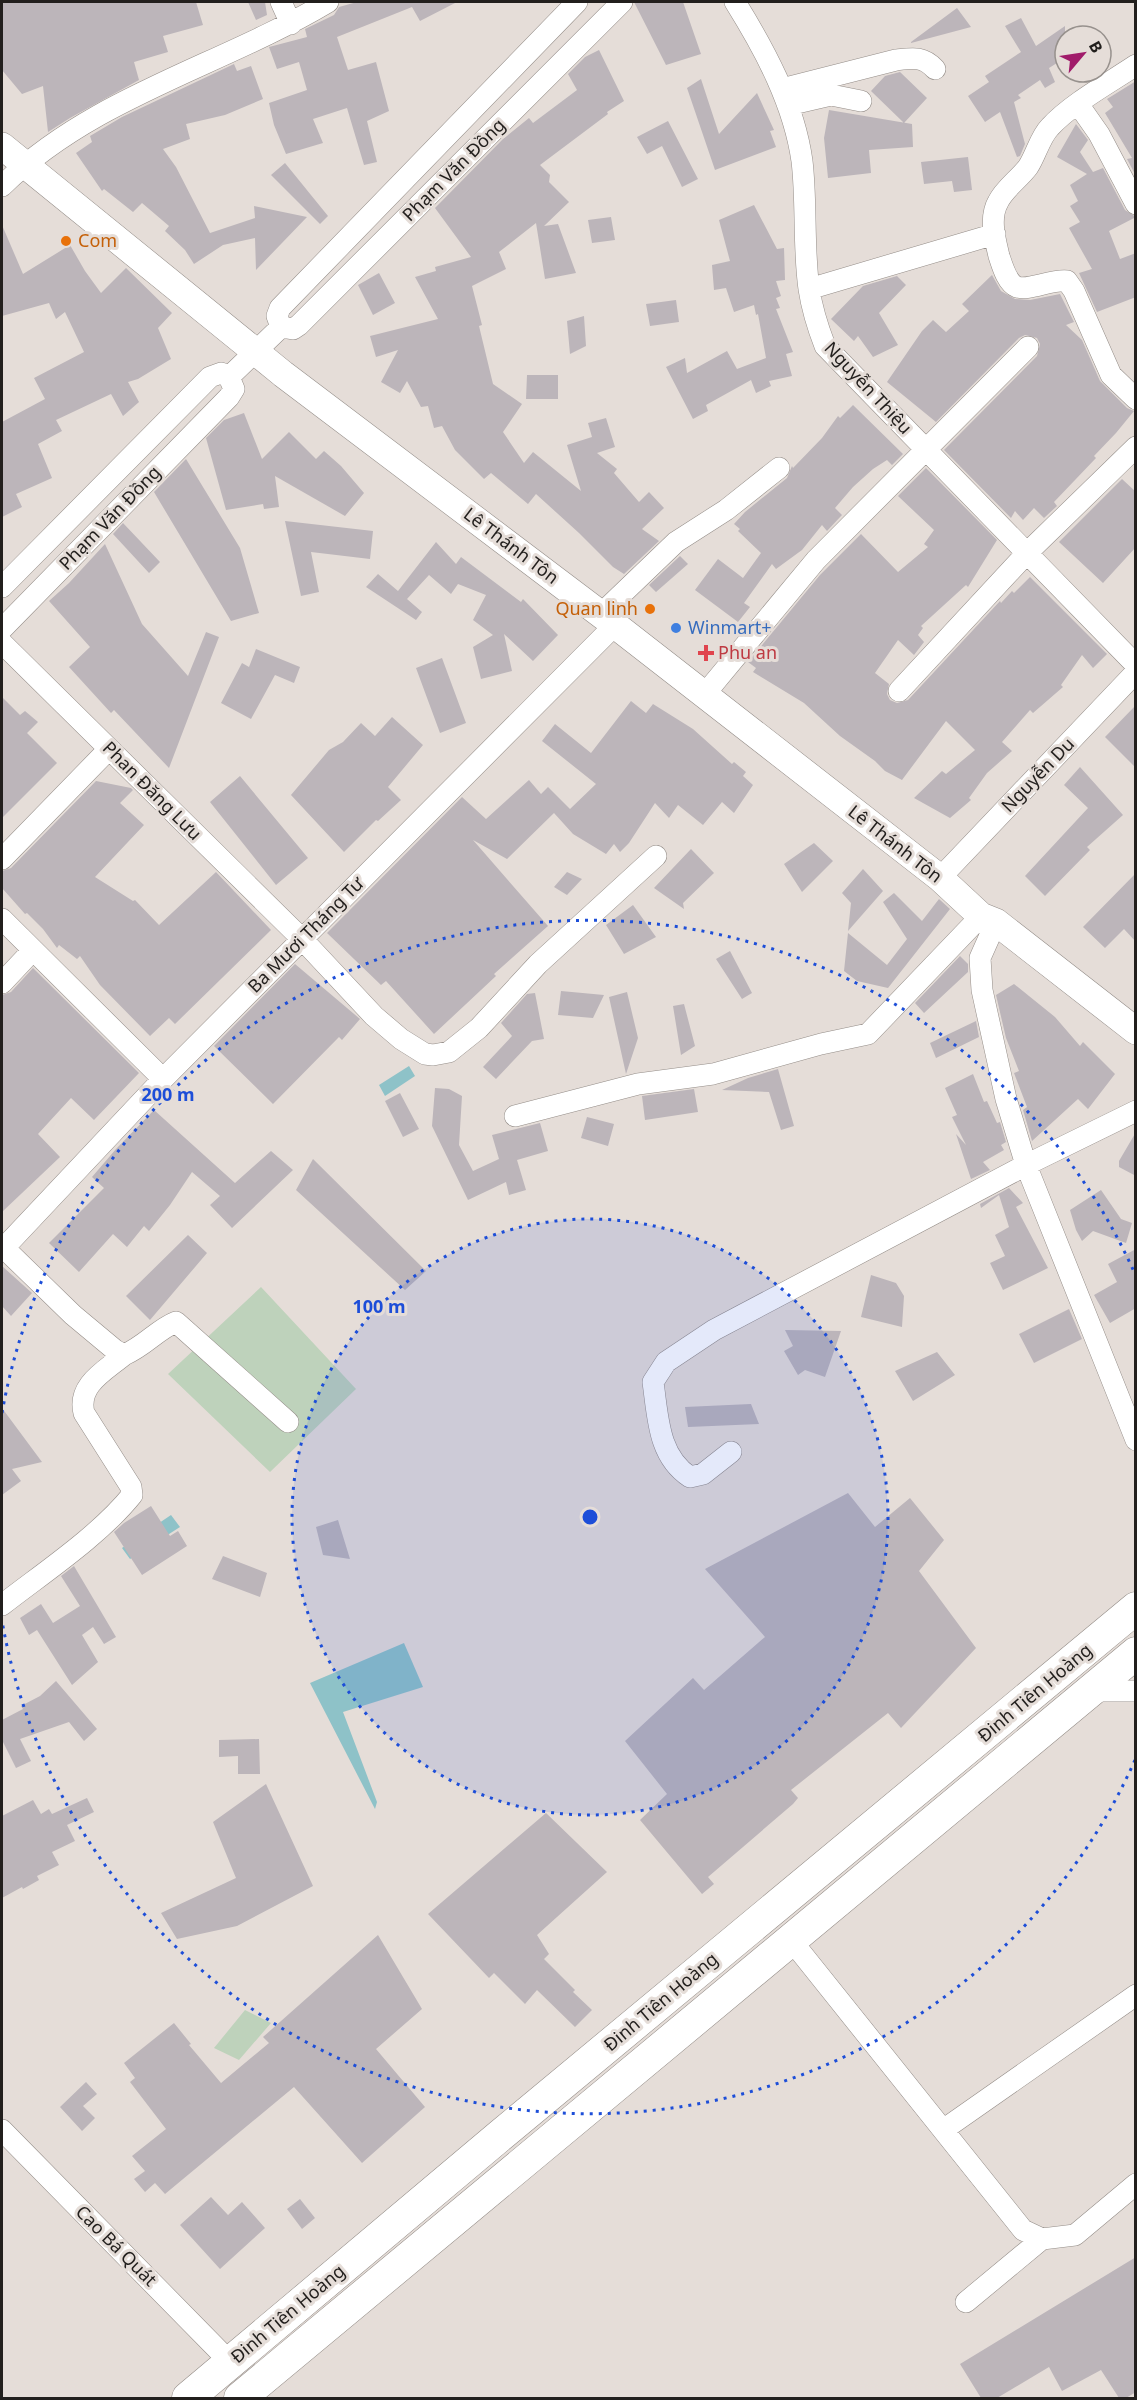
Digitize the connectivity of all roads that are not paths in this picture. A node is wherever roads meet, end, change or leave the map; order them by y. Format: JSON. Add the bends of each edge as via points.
{"nodes":[{"id":1,"x":281,"y":2,"type":"edge"},
{"id":2,"x":327,"y":2,"type":"edge"},
{"id":3,"x":577,"y":2,"type":"edge"},
{"id":4,"x":622,"y":2,"type":"edge"},
{"id":5,"x":735,"y":2,"type":"edge"},
{"id":6,"x":291,"y":24,"type":"junction"},
{"id":7,"x":1136,"y":65,"type":"edge"},
{"id":8,"x":935,"y":69,"type":"dead end"},
{"id":9,"x":493,"y":86,"type":"junction"},
{"id":10,"x":785,"y":97,"type":"junction"},
{"id":11,"x":861,"y":101,"type":"dead end"},
{"id":12,"x":1078,"y":104,"type":"junction"},
{"id":13,"x":515,"y":109,"type":"junction"},
{"id":14,"x":2,"y":146,"type":"edge"},
{"id":15,"x":24,"y":164,"type":"junction"},
{"id":16,"x":2,"y":186,"type":"edge"},
{"id":17,"x":1136,"y":204,"type":"edge"},
{"id":18,"x":995,"y":234,"type":"junction"},
{"id":19,"x":809,"y":289,"type":"junction"},
{"id":20,"x":281,"y":327,"type":"junction"},
{"id":21,"x":1028,"y":347,"type":"dead end"},
{"id":22,"x":256,"y":351,"type":"junction"},
{"id":23,"x":229,"y":377,"type":"junction"},
{"id":24,"x":1136,"y":399,"type":"edge"},
{"id":25,"x":1136,"y":447,"type":"edge"},
{"id":26,"x":926,"y":450,"type":"junction"},
{"id":27,"x":779,"y":468,"type":"dead end"},
{"id":28,"x":1026,"y":554,"type":"junction"},
{"id":29,"x":2,"y":587,"type":"edge"},
{"id":30,"x":608,"y":620,"type":"junction"},
{"id":31,"x":2,"y":629,"type":"edge"},
{"id":32,"x":2,"y":643,"type":"edge"},
{"id":33,"x":1134,"y":674,"type":"edge"},
{"id":34,"x":899,"y":691,"type":"dead end"},
{"id":35,"x":704,"y":694,"type":"junction"},
{"id":36,"x":109,"y":749,"type":"junction"},
{"id":37,"x":656,"y":856,"type":"dead end"},
{"id":38,"x":2,"y":859,"type":"edge"},
{"id":39,"x":940,"y":878,"type":"junction"},
{"id":40,"x":2,"y":919,"type":"edge"},
{"id":41,"x":988,"y":919,"type":"junction"},
{"id":42,"x":302,"y":939,"type":"junction"},
{"id":43,"x":33,"y":950,"type":"junction"},
{"id":44,"x":2,"y":983,"type":"edge"},
{"id":45,"x":1136,"y":1031,"type":"edge"},
{"id":46,"x":163,"y":1079,"type":"junction"},
{"id":47,"x":1136,"y":1111,"type":"edge"},
{"id":48,"x":515,"y":1116,"type":"dead end"},
{"id":49,"x":1026,"y":1165,"type":"junction"},
{"id":50,"x":2,"y":1248,"type":"edge"},
{"id":51,"x":124,"y":1355,"type":"junction"},
{"id":52,"x":288,"y":1422,"type":"dead end"},
{"id":53,"x":1136,"y":1440,"type":"edge"},
{"id":54,"x":731,"y":1452,"type":"dead end"},
{"id":55,"x":2,"y":1605,"type":"edge"},
{"id":56,"x":1136,"y":1608,"type":"edge"},
{"id":57,"x":1136,"y":1653,"type":"edge"},
{"id":58,"x":1090,"y":1691,"type":"junction"},
{"id":59,"x":1136,"y":1691,"type":"edge"},
{"id":60,"x":751,"y":1928,"type":"junction"},
{"id":61,"x":782,"y":1948,"type":"junction"},
{"id":62,"x":1136,"y":1995,"type":"edge"},
{"id":63,"x":2,"y":2130,"type":"edge"},
{"id":64,"x":943,"y":2130,"type":"junction"},
{"id":65,"x":1136,"y":2184,"type":"edge"},
{"id":66,"x":1042,"y":2239,"type":"junction"},
{"id":67,"x":966,"y":2302,"type":"dead end"},
{"id":68,"x":230,"y":2362,"type":"junction"},
{"id":69,"x":188,"y":2398,"type":"edge"},
{"id":70,"x":240,"y":2398,"type":"edge"}],
"edges":[{"from":1,"to":6,"type":"street"},
{"from":2,"to":6,"type":"street"},
{"from":3,"to":9,"type":"street","name":"Phạm Văn Đồng"},
{"from":4,"to":13,"type":"street","name":"Phạm Văn Đồng"},
{"from":5,"to":10,"type":"street","name":"Nguyễn Thiệu"},
{"from":6,"to":15,"type":"street","via":[[147,89],[98,115]]},
{"from":7,"to":12,"type":"street"},
{"from":8,"to":10,"type":"street","via":[[926,60],[914,57],[896,60]]},
{"from":9,"to":13,"type":"street"},
{"from":9,"to":20,"type":"street","name":"Phạm Văn Đồng","via":[[280,308],[277,316]]},
{"from":10,"to":11,"type":"street","via":[[831,95]]},
{"from":10,"to":19,"type":"street","name":"Nguyễn Thiệu","via":[[802,160]]},
{"from":12,"to":17,"type":"street","via":[[1099,134]]},
{"from":12,"to":18,"type":"street","via":[[1048,128],[1029,166],[998,201],[993,216]]},
{"from":13,"to":20,"type":"street","name":"Phạm Văn Đồng","via":[[299,325],[293,329]]},
{"from":14,"to":15,"type":"main road","name":"Lê Thánh Tôn"},
{"from":15,"to":16,"type":"street"},
{"from":15,"to":22,"type":"main road","name":"Lê Thánh Tôn"},
{"from":18,"to":19,"type":"street"},
{"from":18,"to":24,"type":"street","via":[[1002,266],[1017,287],[1067,281],[1111,375]]},
{"from":19,"to":26,"type":"street","name":"Nguyễn Thiệu","via":[[825,346]]},
{"from":20,"to":22,"type":"street","name":"Phạm Văn Đồng"},
{"from":21,"to":26,"type":"street"},
{"from":22,"to":23,"type":"street","name":"Phạm Văn Đồng"},
{"from":22,"to":30,"type":"main road","name":"Lê Thánh Tôn"},
{"from":23,"to":29,"type":"street","name":"Phạm Văn Đồng","via":[[221,373],[210,377]]},
{"from":23,"to":31,"type":"street","name":"Phạm Văn Đồng","via":[[234,389],[229,397]]},
{"from":25,"to":28,"type":"street"},
{"from":26,"to":28,"type":"street","name":"Nguyễn Thiệu"},
{"from":26,"to":35,"type":"street","via":[[816,560]]},
{"from":27,"to":30,"type":"street","name":"Ba Mươi Tháng Tư","via":[[726,510],[676,542]]},
{"from":28,"to":33,"type":"street","name":"Nguyễn Thiệu"},
{"from":28,"to":34,"type":"street"},
{"from":30,"to":35,"type":"main road","name":"Lê Thánh Tôn"},
{"from":30,"to":42,"type":"street","name":"Ba Mươi Tháng Tư"},
{"from":32,"to":36,"type":"street","name":"Phan Đăng Lưu"},
{"from":33,"to":39,"type":"street","name":"Nguyễn Du"},
{"from":35,"to":39,"type":"main road","name":"Lê Thánh Tôn"},
{"from":36,"to":38,"type":"street"},
{"from":36,"to":42,"type":"street","name":"Phan Đăng Lưu"},
{"from":37,"to":42,"type":"street","name":"Phan Đăng Lưu","via":[[538,964],[479,1028],[441,1055],[418,1051],[400,1039]]},
{"from":39,"to":41,"type":"main road","name":"Lê Thánh Tôn"},
{"from":40,"to":43,"type":"street"},
{"from":41,"to":45,"type":"main road","name":"Lê Thánh Tôn"},
{"from":41,"to":48,"type":"street","via":[[868,1034],[713,1074],[638,1084]]},
{"from":41,"to":49,"type":"street","via":[[980,958],[982,990],[1006,1099]]},
{"from":42,"to":46,"type":"street","name":"Ba Mươi Tháng Tư"},
{"from":43,"to":44,"type":"street"},
{"from":43,"to":46,"type":"street"},
{"from":46,"to":50,"type":"street","name":"Ba Mươi Tháng Tư"},
{"from":47,"to":49,"type":"street"},
{"from":49,"to":53,"type":"street"},
{"from":49,"to":54,"type":"street","via":[[714,1330],[666,1362],[653,1382],[662,1441],[671,1461],[690,1477],[703,1474]]},
{"from":50,"to":51,"type":"street","via":[[73,1316]]},
{"from":51,"to":52,"type":"street","via":[[176,1322]]},
{"from":51,"to":55,"type":"street","via":[[87,1386],[81,1401],[84,1413],[131,1487],[132,1495],[80,1545]]},
{"from":56,"to":60,"type":"highway","name":"Đinh Tiên Hoàng"},
{"from":57,"to":58,"type":"highway","name":"Đinh Tiên Hoàng"},
{"from":58,"to":59,"type":"street"},
{"from":58,"to":61,"type":"highway","name":"Đinh Tiên Hoàng"},
{"from":60,"to":61,"type":"highway"},
{"from":60,"to":68,"type":"highway","name":"Đinh Tiên Hoàng"},
{"from":61,"to":64,"type":"street"},
{"from":61,"to":70,"type":"highway","name":"Đinh Tiên Hoàng"},
{"from":62,"to":64,"type":"street"},
{"from":63,"to":68,"type":"street","name":"Cao Bá Quát"},
{"from":64,"to":66,"type":"street","via":[[1023,2230]]},
{"from":65,"to":66,"type":"street","via":[[1075,2235]]},
{"from":66,"to":67,"type":"street"},
{"from":68,"to":69,"type":"highway","name":"Đinh Tiên Hoàng"}]}
